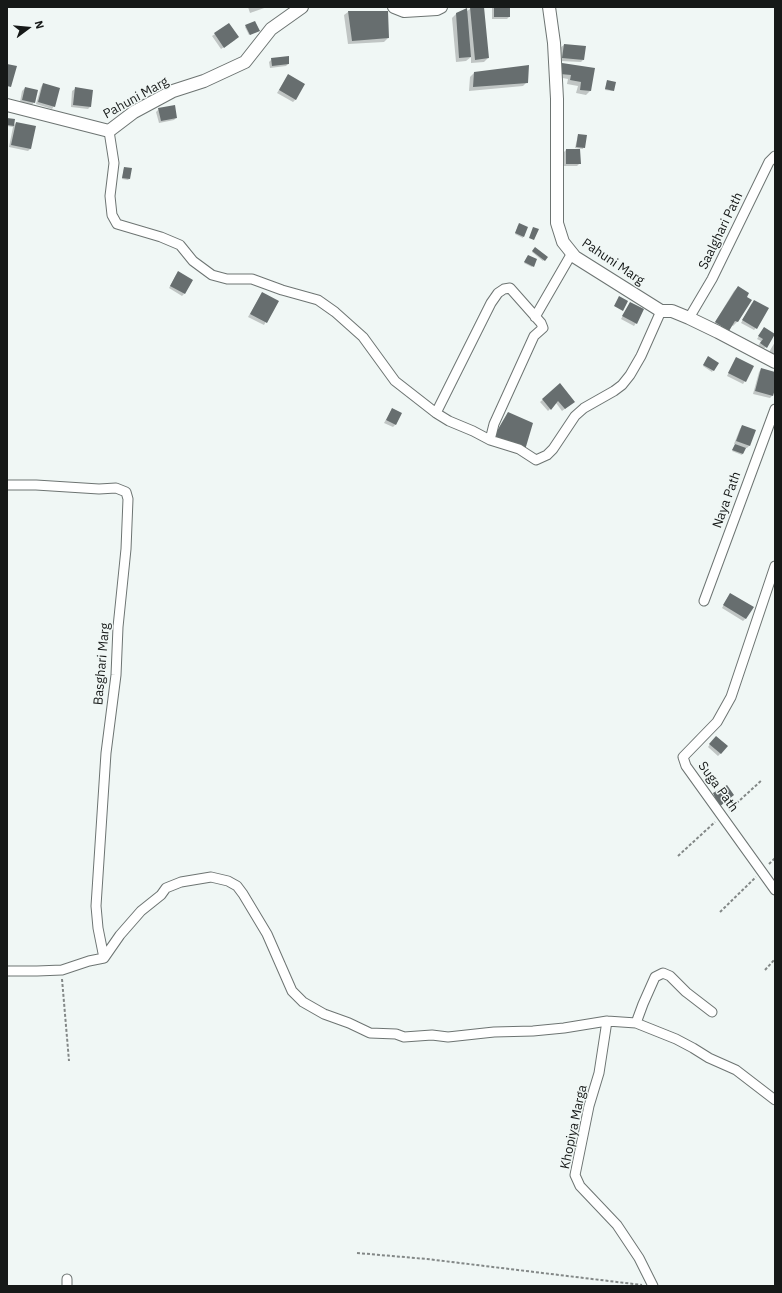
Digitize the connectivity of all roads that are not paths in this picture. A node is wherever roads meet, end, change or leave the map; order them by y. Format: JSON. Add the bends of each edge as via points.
{"nodes":[{"id":1,"x":302,"y":7,"type":"edge"},
{"id":2,"x":394,"y":7,"type":"edge"},
{"id":3,"x":441,"y":7,"type":"edge"},
{"id":4,"x":549,"y":7,"type":"edge"},
{"id":5,"x":7,"y":105,"type":"edge"},
{"id":6,"x":109,"y":131,"type":"junction"},
{"id":7,"x":775,"y":156,"type":"edge"},
{"id":8,"x":572,"y":254,"type":"junction"},
{"id":9,"x":661,"y":311,"type":"junction"},
{"id":10,"x":535,"y":316,"type":"junction"},
{"id":11,"x":689,"y":318,"type":"junction"},
{"id":12,"x":775,"y":362,"type":"edge"},
{"id":13,"x":775,"y":409,"type":"edge"},
{"id":14,"x":436,"y":413,"type":"junction"},
{"id":15,"x":490,"y":440,"type":"junction"},
{"id":16,"x":7,"y":485,"type":"edge"},
{"id":17,"x":775,"y":566,"type":"edge"},
{"id":18,"x":704,"y":601,"type":"dead end"},
{"id":19,"x":775,"y":890,"type":"edge"},
{"id":20,"x":104,"y":958,"type":"junction"},
{"id":21,"x":7,"y":971,"type":"edge"},
{"id":22,"x":712,"y":1012,"type":"dead end"},
{"id":23,"x":607,"y":1021,"type":"junction"},
{"id":24,"x":636,"y":1023,"type":"junction"},
{"id":25,"x":775,"y":1100,"type":"edge"},
{"id":26,"x":653,"y":1286,"type":"edge"}],
"edges":[{"from":1,"to":6,"type":"street","name":"Pahuni Marg","via":[[271,29],[245,62],[204,81],[173,91],[134,112]]},
{"from":2,"to":3,"type":"street","via":[[404,11]]},
{"from":4,"to":8,"type":"street","name":"Pahuni Marg","via":[[557,99],[557,224],[563,242]]},
{"from":5,"to":6,"type":"street","name":"Pahuni Marg"},
{"from":6,"to":14,"type":"street","via":[[114,163],[110,196],[112,215],[117,224],[180,245],[193,261],[212,275],[227,279],[252,279],[318,300],[363,337],[395,381]]},
{"from":7,"to":11,"type":"street","name":"Saalghari Path","via":[[769,162],[712,279]]},
{"from":8,"to":9,"type":"street","name":"Pahuni Marg"},
{"from":8,"to":10,"type":"street"},
{"from":9,"to":11,"type":"street","name":"Pahuni Marg","via":[[672,311]]},
{"from":9,"to":15,"type":"street","via":[[630,375],[614,391],[584,408],[547,455],[536,460],[519,449]]},
{"from":10,"to":14,"type":"street","via":[[510,288],[498,293],[490,303]]},
{"from":10,"to":15,"type":"street","via":[[543,328],[534,336],[494,424]]},
{"from":11,"to":12,"type":"street","name":"Pahuni Marg"},
{"from":13,"to":18,"type":"street","name":"Naya Path"},
{"from":14,"to":15,"type":"street"},
{"from":16,"to":20,"type":"street","name":"Basghari Marg","via":[[116,488],[126,492],[128,499],[116,675],[106,753],[96,906]]},
{"from":17,"to":19,"type":"street","name":"Suga Path","via":[[731,697],[716,722],[683,756],[686,766]]},
{"from":20,"to":21,"type":"street","via":[[62,970]]},
{"from":20,"to":23,"type":"street","via":[[141,911],[166,888],[181,882],[211,877],[237,886],[243,894],[267,934],[292,991],[303,1002],[324,1014],[370,1033],[396,1034],[404,1037],[448,1037],[564,1028]]},
{"from":22,"to":24,"type":"street","via":[[670,976],[663,973],[655,977]]},
{"from":23,"to":24,"type":"street"},
{"from":23,"to":26,"type":"street","name":"Khopiya Marga","via":[[599,1073],[589,1106],[576,1175],[580,1186],[617,1225],[639,1258]]},
{"from":24,"to":25,"type":"street","via":[[676,1039],[736,1070]]}]}
